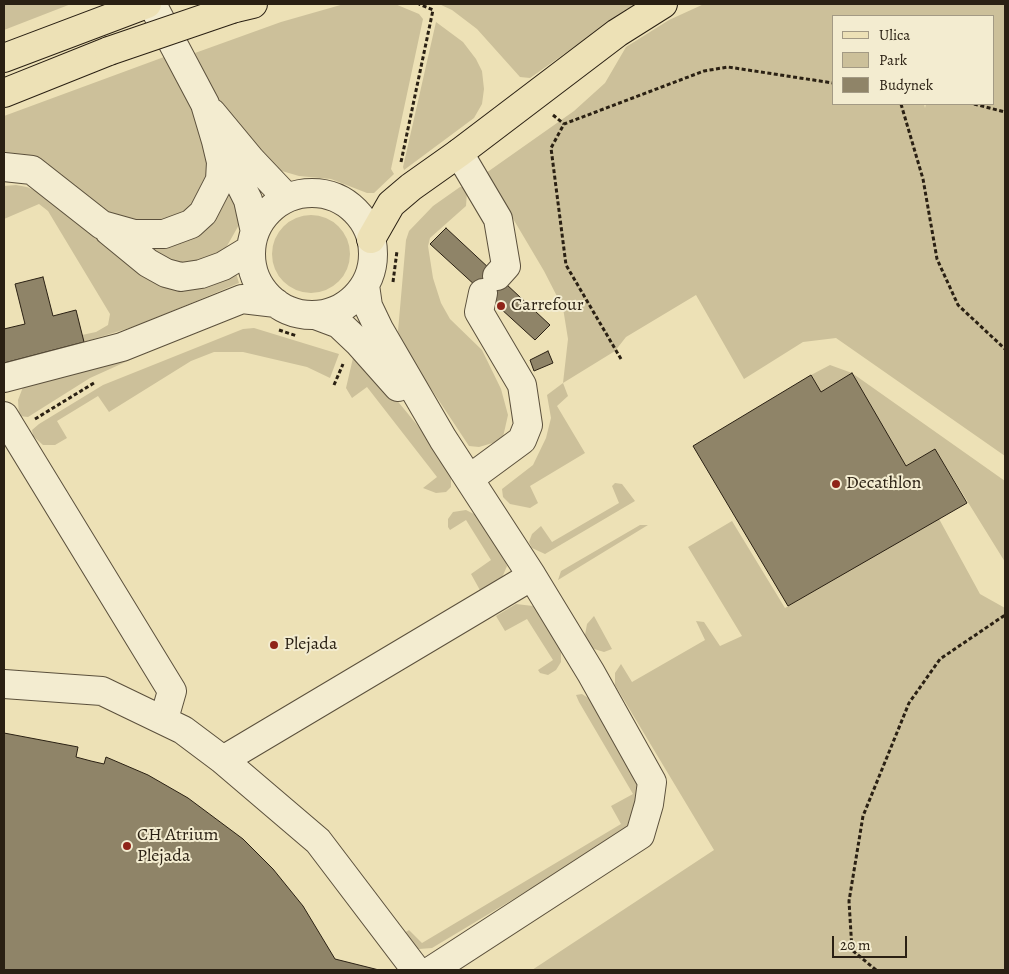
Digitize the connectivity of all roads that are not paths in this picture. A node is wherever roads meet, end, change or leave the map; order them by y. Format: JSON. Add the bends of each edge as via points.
{"nodes":[{"id":1,"x":147,"y":4,"type":"edge"},
{"id":2,"x":152,"y":4,"type":"edge"},
{"id":3,"x":663,"y":4,"type":"edge"},
{"id":4,"x":243,"y":7,"type":"edge"},
{"id":5,"x":4,"y":58,"type":"edge"},
{"id":6,"x":4,"y":93,"type":"edge"},
{"id":7,"x":205,"y":104,"type":"junction"},
{"id":8,"x":214,"y":131,"type":"junction"},
{"id":9,"x":459,"y":154,"type":"junction"},
{"id":10,"x":4,"y":167,"type":"edge"},
{"id":11,"x":287,"y":198,"type":"junction"},
{"id":12,"x":102,"y":225,"type":"junction"},
{"id":13,"x":253,"y":240,"type":"junction"},
{"id":14,"x":384,"y":240,"type":"junction"},
{"id":15,"x":365,"y":285,"type":"junction"},
{"id":16,"x":275,"y":316,"type":"junction"},
{"id":17,"x":308,"y":326,"type":"junction"},
{"id":18,"x":4,"y":378,"type":"edge"},
{"id":19,"x":9,"y":425,"type":"edge"},
{"id":20,"x":444,"y":439,"type":"junction"},
{"id":21,"x":469,"y":479,"type":"junction"},
{"id":22,"x":532,"y":576,"type":"junction"},
{"id":23,"x":4,"y":684,"type":"edge"},
{"id":24,"x":164,"y":719,"type":"junction"},
{"id":25,"x":223,"y":760,"type":"junction"},
{"id":26,"x":416,"y":970,"type":"edge"},
{"id":27,"x":432,"y":970,"type":"edge"}],
"edges":[{"from":1,"to":5,"type":"main road"},
{"from":2,"to":7,"type":"street"},
{"from":3,"to":9,"type":"main road","via":[[617,33]]},
{"from":4,"to":6,"type":"main road","bridge":true,"via":[[109,51]]},
{"from":7,"to":8,"type":"street"},
{"from":7,"to":11,"type":"street"},
{"from":8,"to":12,"type":"street","via":[[221,162],[220,180],[203,214],[191,224],[164,234],[147,235]]},
{"from":8,"to":13,"type":"street","via":[[248,200]]},
{"from":9,"to":14,"type":"main road","via":[[391,204]]},
{"from":9,"to":21,"type":"street","via":[[498,219],[506,266],[490,284],[479,312],[522,385],[528,424],[522,440]]},
{"from":10,"to":12,"type":"street","via":[[32,170]]},
{"from":11,"to":13,"type":"street","via":[[263,218]]},
{"from":11,"to":14,"type":"street","via":[[302,193],[332,196],[357,212],[366,225]]},
{"from":12,"to":13,"type":"street","via":[[148,263],[166,274],[181,276],[201,274],[223,266]]},
{"from":13,"to":16,"type":"street","via":[[252,265],[256,279]]},
{"from":14,"to":15,"type":"street"},
{"from":15,"to":17,"type":"street","via":[[344,306]]},
{"from":15,"to":20,"type":"street","via":[[368,306],[379,329]]},
{"from":16,"to":17,"type":"street","via":[[288,310]]},
{"from":16,"to":18,"type":"street","via":[[242,299],[122,347]]},
{"from":17,"to":20,"type":"street","via":[[339,324]]},
{"from":19,"to":24,"type":"street","via":[[172,691]]},
{"from":20,"to":21,"type":"street"},
{"from":21,"to":22,"type":"street"},
{"from":22,"to":25,"type":"street"},
{"from":22,"to":27,"type":"street","via":[[652,782],[649,804],[640,835]]},
{"from":23,"to":24,"type":"street","via":[[102,691]]},
{"from":24,"to":25,"type":"street"},
{"from":25,"to":26,"type":"street","via":[[318,841]]}]}
